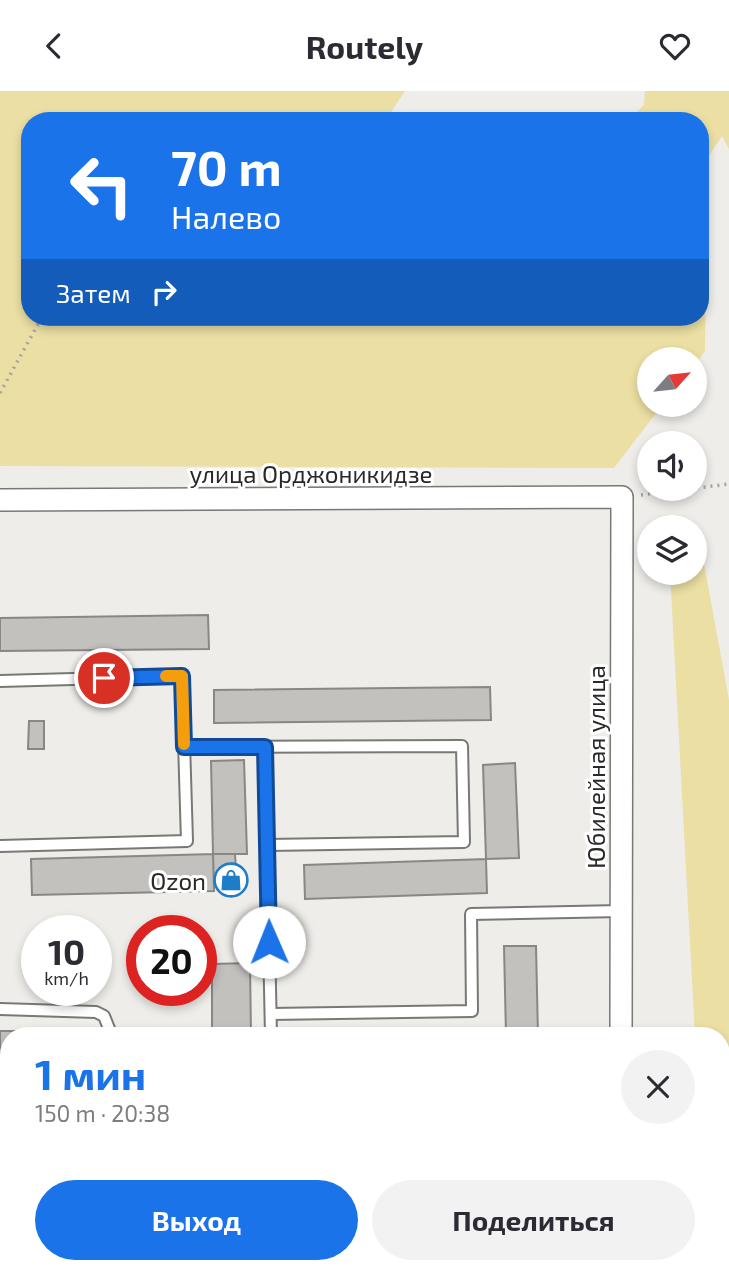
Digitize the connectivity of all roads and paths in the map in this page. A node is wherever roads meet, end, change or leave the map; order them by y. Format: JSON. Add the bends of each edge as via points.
{"nodes":[{"id":1,"x":37,"y":326,"type":"edge"},
{"id":2,"x":0,"y":393,"type":"edge"},
{"id":3,"x":729,"y":484,"type":"edge"},
{"id":4,"x":622,"y":498,"type":"junction"},
{"id":5,"x":0,"y":501,"type":"edge"},
{"id":6,"x":0,"y":681,"type":"edge"},
{"id":7,"x":184,"y":747,"type":"junction"},
{"id":8,"x":265,"y":747,"type":"junction"},
{"id":9,"x":267,"y":845,"type":"junction"},
{"id":10,"x":0,"y":846,"type":"edge"},
{"id":11,"x":621,"y":912,"type":"junction"},
{"id":12,"x":0,"y":1009,"type":"edge"},
{"id":13,"x":271,"y":1014,"type":"junction"},
{"id":14,"x":108,"y":1027,"type":"edge"},
{"id":15,"x":271,"y":1027,"type":"edge"},
{"id":16,"x":621,"y":1027,"type":"edge"}],
"edges":[{"from":1,"to":2,"type":"path"},
{"from":3,"to":4,"type":"path"},
{"from":4,"to":5,"type":"street","name":"улица Орджоникидзе"},
{"from":4,"to":11,"type":"street","name":"Юбилейная улица"},
{"from":6,"to":7,"type":"lane","via":[[182,676]]},
{"from":7,"to":8,"type":"lane"},
{"from":7,"to":10,"type":"lane","via":[[187,841]]},
{"from":8,"to":9,"type":"lane"},
{"from":8,"to":9,"type":"lane","via":[[462,746],[464,842]]},
{"from":9,"to":13,"type":"lane"},
{"from":11,"to":13,"type":"lane","via":[[471,914],[472,1011]]},
{"from":11,"to":16,"type":"street","name":"Юбилейная улица"},
{"from":12,"to":14,"type":"lane","via":[[96,1011]]},
{"from":13,"to":15,"type":"lane"}]}
